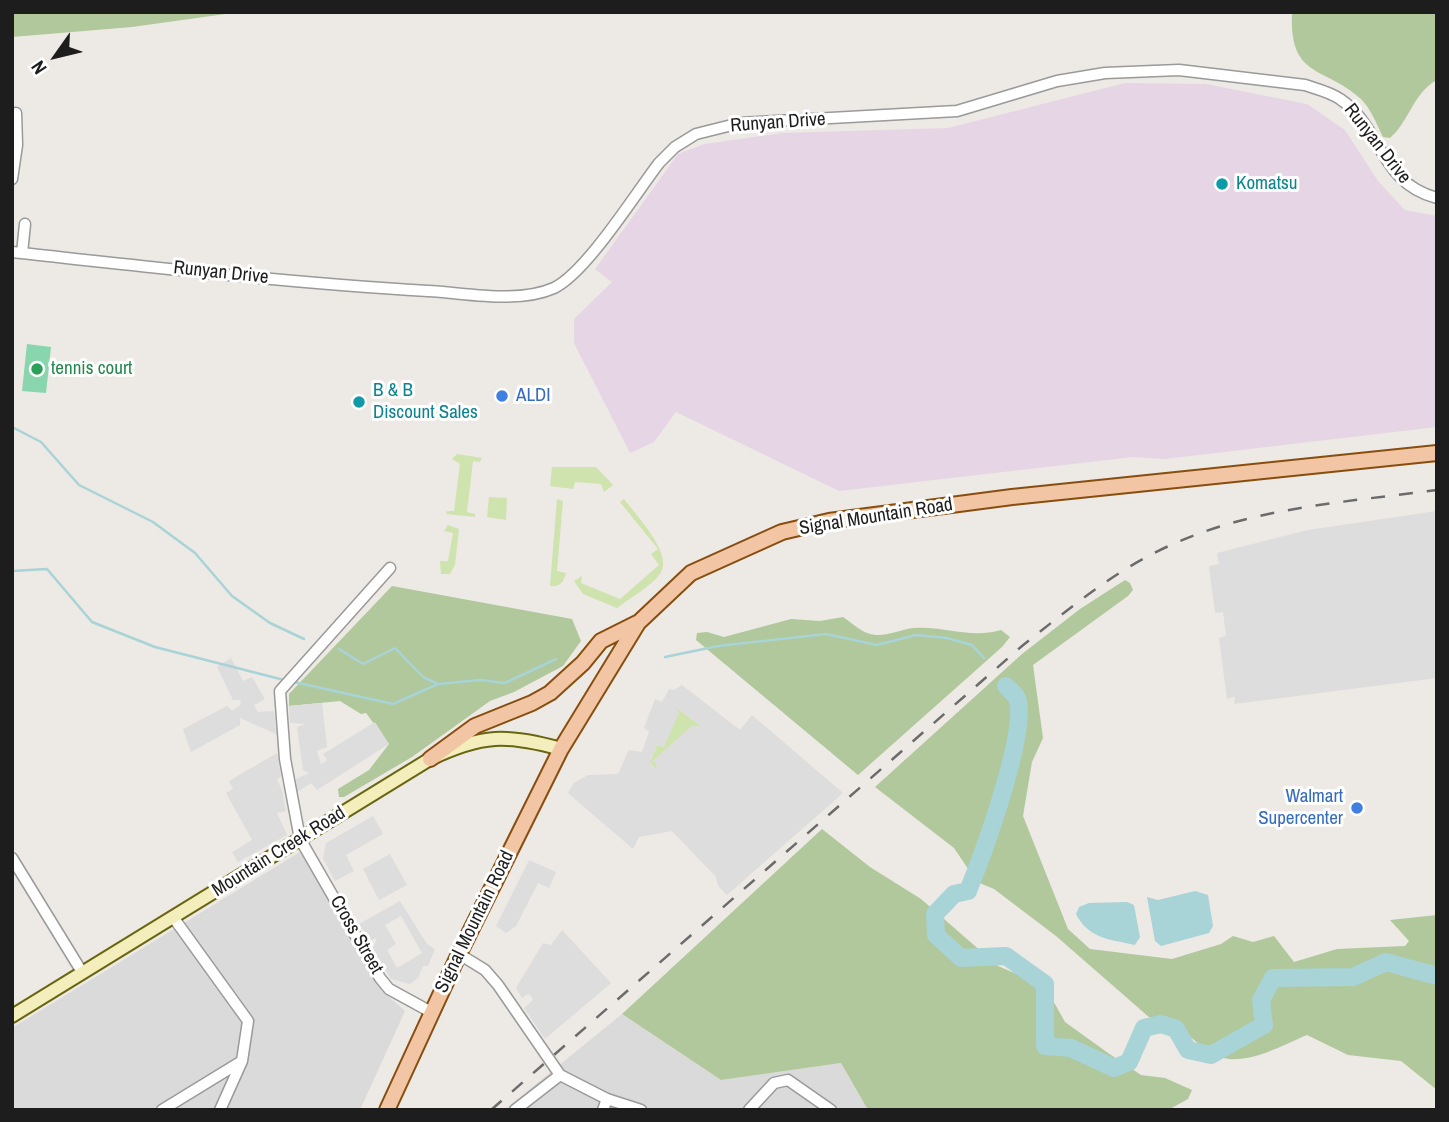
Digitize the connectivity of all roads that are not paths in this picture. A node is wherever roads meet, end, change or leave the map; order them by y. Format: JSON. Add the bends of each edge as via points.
{"nodes":[{"id":1,"x":16,"y":113,"type":"dead end"},
{"id":2,"x":12,"y":179,"type":"edge"},
{"id":3,"x":1437,"y":198,"type":"edge"},
{"id":4,"x":25,"y":224,"type":"dead end"},
{"id":5,"x":17,"y":253,"type":"edge"},
{"id":6,"x":1437,"y":453,"type":"edge"},
{"id":7,"x":390,"y":568,"type":"dead end"},
{"id":8,"x":638,"y":623,"type":"junction"},
{"id":9,"x":561,"y":749,"type":"junction"},
{"id":10,"x":430,"y":759,"type":"junction"},
{"id":11,"x":300,"y":839,"type":"junction"},
{"id":12,"x":12,"y":858,"type":"edge"},
{"id":13,"x":173,"y":918,"type":"junction"},
{"id":14,"x":459,"y":954,"type":"junction"},
{"id":15,"x":82,"y":972,"type":"junction"},
{"id":16,"x":431,"y":1012,"type":"junction"},
{"id":17,"x":12,"y":1016,"type":"edge"},
{"id":18,"x":242,"y":1061,"type":"junction"},
{"id":19,"x":560,"y":1075,"type":"junction"},
{"id":20,"x":605,"y":1104,"type":"edge"},
{"id":21,"x":162,"y":1110,"type":"edge"},
{"id":22,"x":220,"y":1110,"type":"edge"},
{"id":23,"x":387,"y":1110,"type":"edge"},
{"id":24,"x":515,"y":1110,"type":"edge"},
{"id":25,"x":641,"y":1110,"type":"edge"},
{"id":26,"x":750,"y":1110,"type":"edge"},
{"id":27,"x":831,"y":1110,"type":"edge"}],
"edges":[{"from":1,"to":2,"type":"street","via":[[18,145]]},
{"from":3,"to":5,"type":"street","name":"Runyan Drive","via":[[1400,180],[1350,109],[1321,90],[1191,71],[1143,69],[1057,81],[957,111],[740,123],[696,134],[659,163],[575,272],[542,292],[515,296],[360,287]]},
{"from":4,"to":5,"type":"street"},
{"from":6,"to":8,"type":"main road","name":"Signal Mountain Road","via":[[1012,497],[829,521],[782,532],[691,573]]},
{"from":7,"to":11,"type":"street","name":"Cross Street","via":[[280,691],[285,759]]},
{"from":8,"to":9,"type":"main road","name":"Signal Mountain Road"},
{"from":8,"to":10,"type":"main road","via":[[601,641],[550,693],[475,726]]},
{"from":9,"to":10,"type":"main road","name":"Mountain Creek Road","via":[[525,739],[482,738]]},
{"from":9,"to":14,"type":"main road","name":"Signal Mountain Road"},
{"from":10,"to":11,"type":"main road","name":"Mountain Creek Road"},
{"from":11,"to":13,"type":"main road","name":"Mountain Creek Road"},
{"from":11,"to":16,"type":"street","name":"Cross Street","via":[[380,978],[389,989]]},
{"from":12,"to":15,"type":"street"},
{"from":13,"to":15,"type":"main road","name":"Mountain Creek Road"},
{"from":13,"to":18,"type":"street","via":[[248,1021]]},
{"from":14,"to":16,"type":"main road","name":"Signal Mountain Road"},
{"from":14,"to":19,"type":"street","via":[[485,970],[498,985]]},
{"from":15,"to":17,"type":"main road","name":"Mountain Creek Road"},
{"from":16,"to":23,"type":"main road","name":"Signal Mountain Road"},
{"from":18,"to":21,"type":"street"},
{"from":18,"to":22,"type":"street"},
{"from":19,"to":20,"type":"street"},
{"from":19,"to":24,"type":"street"},
{"from":20,"to":25,"type":"street"},
{"from":26,"to":27,"type":"street","via":[[774,1083],[788,1080]]}]}
